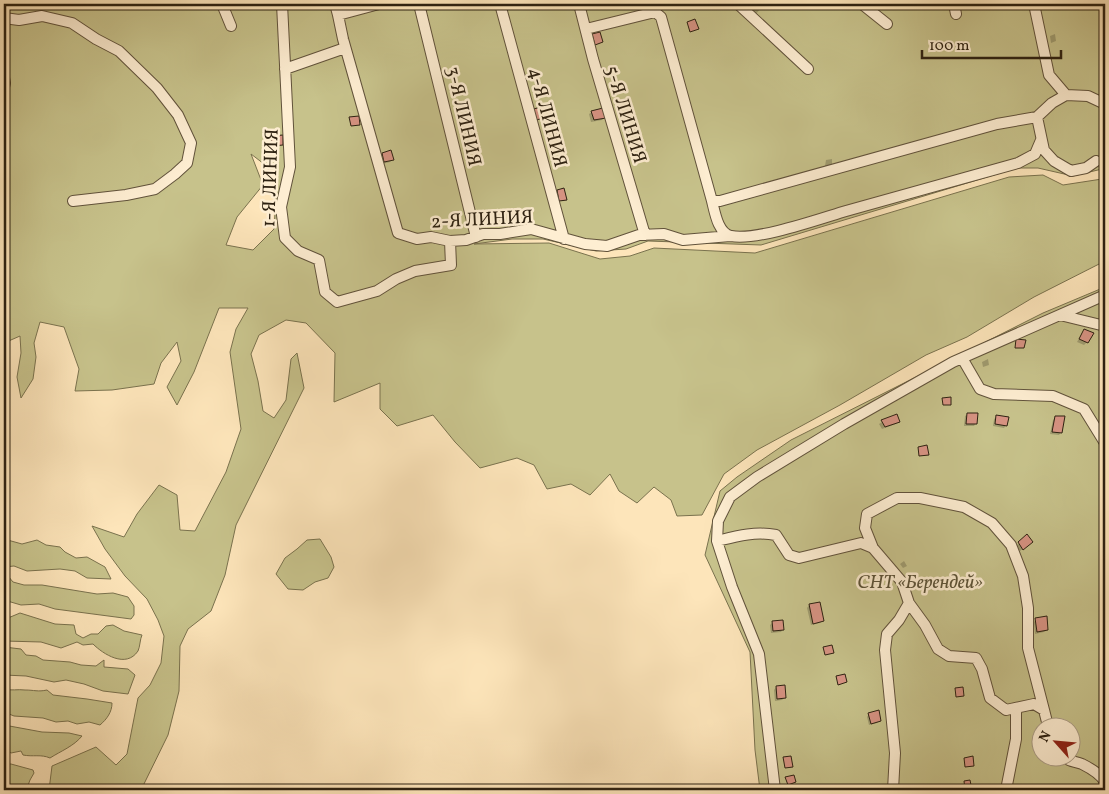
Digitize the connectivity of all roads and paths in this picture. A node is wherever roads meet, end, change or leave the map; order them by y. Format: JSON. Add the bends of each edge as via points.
{"nodes":[{"id":1,"x":222,"y":4,"type":"edge"},
{"id":2,"x":282,"y":4,"type":"edge"},
{"id":3,"x":335,"y":4,"type":"edge"},
{"id":4,"x":379,"y":4,"type":"edge"},
{"id":5,"x":419,"y":4,"type":"edge"},
{"id":6,"x":500,"y":4,"type":"edge"},
{"id":7,"x":579,"y":4,"type":"edge"},
{"id":8,"x":738,"y":4,"type":"edge"},
{"id":9,"x":862,"y":4,"type":"edge"},
{"id":10,"x":1034,"y":4,"type":"edge"},
{"id":11,"x":338,"y":15,"type":"junction"},
{"id":12,"x":4,"y":18,"type":"edge"},
{"id":13,"x":887,"y":24,"type":"dead end"},
{"id":14,"x":231,"y":26,"type":"dead end"},
{"id":15,"x":586,"y":29,"type":"junction"},
{"id":16,"x":345,"y":48,"type":"junction"},
{"id":17,"x":285,"y":69,"type":"junction"},
{"id":18,"x":808,"y":69,"type":"dead end"},
{"id":19,"x":4,"y":78,"type":"edge"},
{"id":20,"x":4,"y":87,"type":"edge"},
{"id":21,"x":1066,"y":95,"type":"junction"},
{"id":22,"x":1105,"y":104,"type":"edge"},
{"id":23,"x":1037,"y":117,"type":"junction"},
{"id":24,"x":1041,"y":140,"type":"junction"},
{"id":25,"x":1096,"y":161,"type":"dead end"},
{"id":26,"x":73,"y":201,"type":"dead end"},
{"id":27,"x":712,"y":201,"type":"junction"},
{"id":28,"x":645,"y":235,"type":"junction"},
{"id":29,"x":730,"y":236,"type":"junction"},
{"id":30,"x":476,"y":237,"type":"junction"},
{"id":31,"x":564,"y":239,"type":"junction"},
{"id":32,"x":450,"y":241,"type":"junction"},
{"id":33,"x":1105,"y":295,"type":"edge"},
{"id":34,"x":1060,"y":315,"type":"junction"},
{"id":35,"x":1105,"y":326,"type":"edge"},
{"id":36,"x":962,"y":358,"type":"junction"},
{"id":37,"x":1105,"y":443,"type":"edge"},
{"id":38,"x":717,"y":542,"type":"junction"},
{"id":39,"x":873,"y":548,"type":"junction"},
{"id":40,"x":909,"y":603,"type":"junction"},
{"id":41,"x":1016,"y":708,"type":"junction"},
{"id":42,"x":1044,"y":710,"type":"junction"},
{"id":43,"x":1046,"y":716,"type":"edge"},
{"id":44,"x":1082,"y":764,"type":"edge"},
{"id":45,"x":1105,"y":782,"type":"edge"},
{"id":46,"x":775,"y":790,"type":"edge"},
{"id":47,"x":893,"y":790,"type":"edge"},
{"id":48,"x":1006,"y":790,"type":"edge"}],
"edges":[{"from":1,"to":14,"type":"street"},
{"from":2,"to":17,"type":"street","name":"1-Я ЛИНИЯ"},
{"from":3,"to":11,"type":"street","name":"2-Я ЛИНИЯ"},
{"from":4,"to":11,"type":"street"},
{"from":5,"to":30,"type":"street","name":"3-Я ЛИНИЯ"},
{"from":6,"to":31,"type":"street","name":"4-Я ЛИНИЯ"},
{"from":7,"to":15,"type":"street","name":"5-Я ЛИНИЯ"},
{"from":8,"to":18,"type":"street"},
{"from":9,"to":13,"type":"street"},
{"from":10,"to":21,"type":"street","via":[[1050,75]]},
{"from":11,"to":16,"type":"street","name":"2-Я ЛИНИЯ"},
{"from":12,"to":26,"type":"street","via":[[19,20],[42,16],[72,23],[119,51],[157,88],[178,115],[191,143],[187,163],[155,189]]},
{"from":15,"to":27,"type":"street","via":[[655,12],[661,17]]},
{"from":15,"to":28,"type":"street","name":"5-Я ЛИНИЯ"},
{"from":16,"to":17,"type":"street"},
{"from":16,"to":32,"type":"street","name":"2-Я ЛИНИЯ","via":[[398,232],[417,239],[430,237]]},
{"from":17,"to":32,"type":"street","name":"1-Я ЛИНИЯ","via":[[290,167],[281,207],[285,238],[298,250],[319,260],[325,292],[337,302],[377,291],[415,271],[451,265]]},
{"from":19,"to":20,"type":"street"},
{"from":21,"to":22,"type":"street","via":[[1088,96]]},
{"from":21,"to":23,"type":"street"},
{"from":23,"to":24,"type":"street"},
{"from":23,"to":27,"type":"street","via":[[997,124]]},
{"from":24,"to":25,"type":"street","via":[[1044,150],[1054,161],[1070,171],[1086,168]]},
{"from":24,"to":29,"type":"street","name":"2-Я ЛИНИЯ","via":[[1035,154],[1018,163],[794,226],[752,236]]},
{"from":27,"to":29,"type":"street","via":[[722,230]]},
{"from":28,"to":29,"type":"street","name":"2-Я ЛИНИЯ","via":[[664,234],[683,240]]},
{"from":28,"to":31,"type":"street","name":"2-Я ЛИНИЯ","via":[[608,246]]},
{"from":30,"to":31,"type":"street","name":"2-Я ЛИНИЯ","via":[[531,229]]},
{"from":30,"to":32,"type":"street","name":"2-Я ЛИНИЯ"},
{"from":33,"to":34,"type":"street"},
{"from":34,"to":35,"type":"street"},
{"from":34,"to":36,"type":"street"},
{"from":36,"to":37,"type":"street","via":[[980,389],[994,394],[1053,396],[1084,409]]},
{"from":36,"to":38,"type":"street","via":[[844,424],[730,497],[718,521]]},
{"from":38,"to":39,"type":"street","via":[[762,532],[776,535],[789,555],[799,558],[860,543]]},
{"from":38,"to":46,"type":"street","via":[[759,654]]},
{"from":39,"to":40,"type":"street","via":[[902,582]]},
{"from":39,"to":42,"type":"street","via":[[866,528],[868,514],[897,498],[920,498],[964,507],[992,523],[1011,545],[1023,576],[1028,608],[1028,648]]},
{"from":40,"to":41,"type":"street","via":[[938,649],[949,656],[976,658],[990,698],[1006,710]]},
{"from":40,"to":47,"type":"street","via":[[887,634],[884,650],[895,753]]},
{"from":41,"to":42,"type":"street","via":[[1034,704]]},
{"from":41,"to":48,"type":"street","via":[[1016,739]]},
{"from":42,"to":43,"type":"street"},
{"from":44,"to":45,"type":"street"}]}
